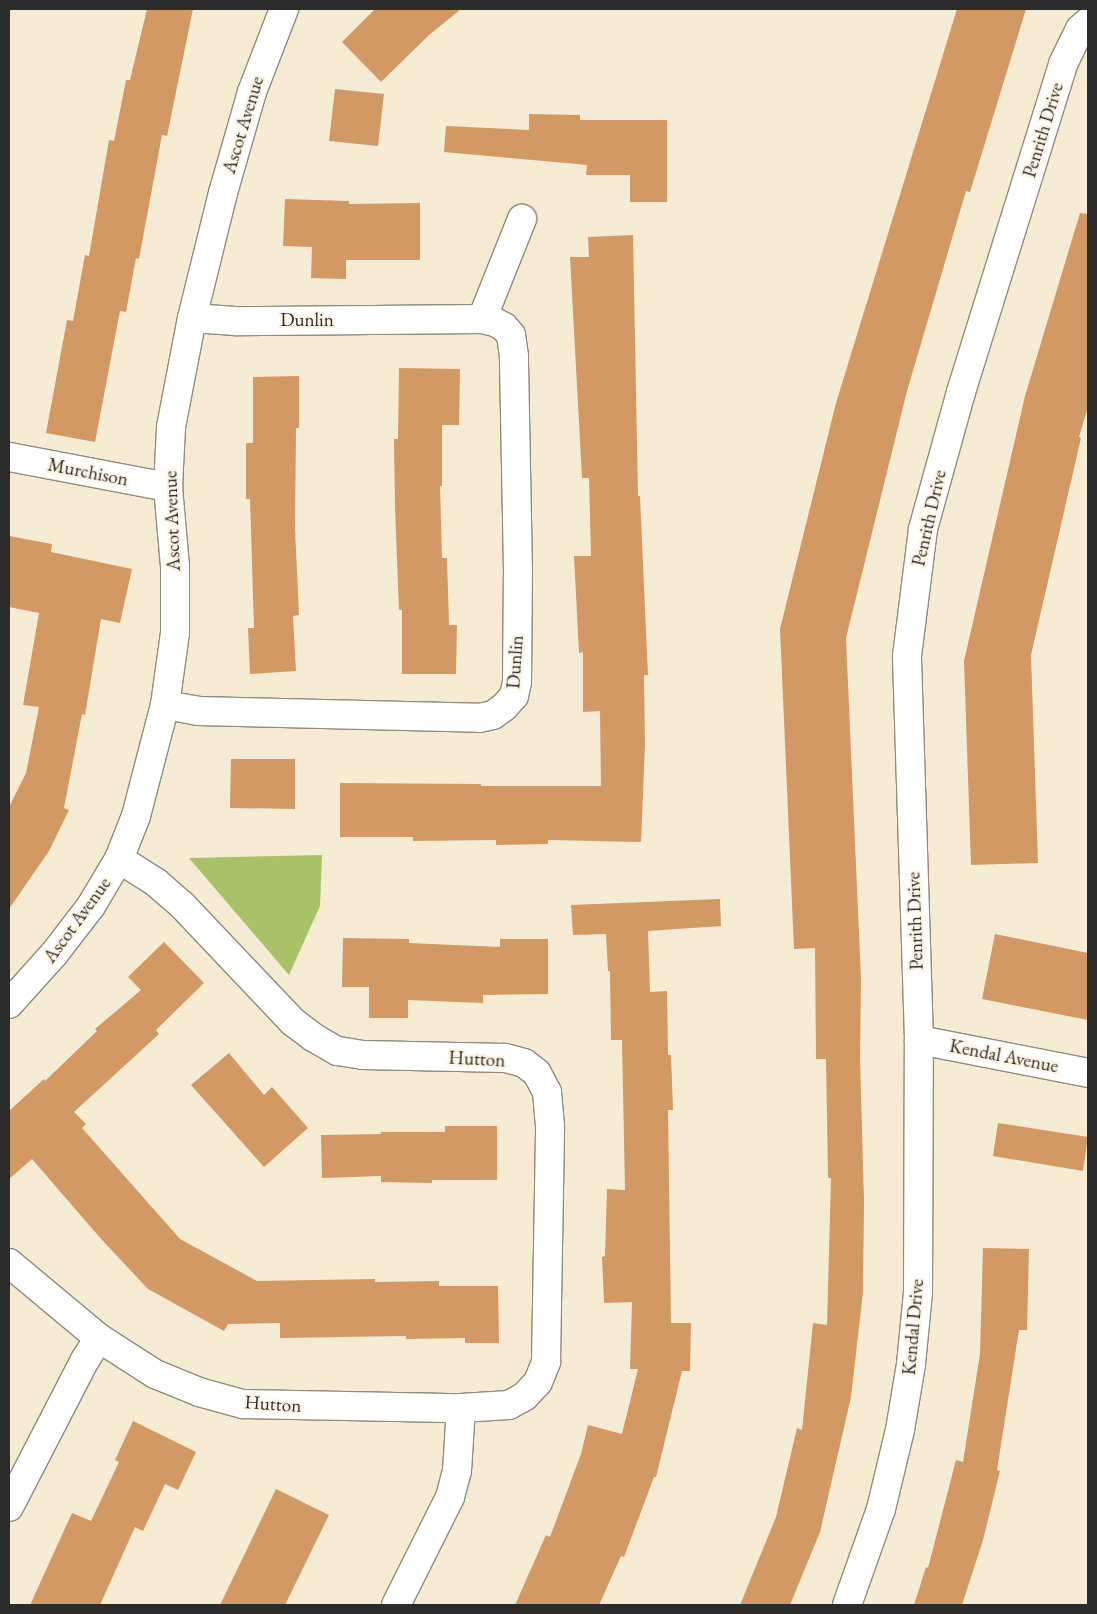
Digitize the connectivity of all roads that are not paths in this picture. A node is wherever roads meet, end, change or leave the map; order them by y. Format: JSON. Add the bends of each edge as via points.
{"nodes":[{"id":1,"x":284,"y":9,"type":"edge"},
{"id":2,"x":1088,"y":22,"type":"edge"},
{"id":3,"x":522,"y":219,"type":"dead end"},
{"id":4,"x":192,"y":318,"type":"junction"},
{"id":5,"x":482,"y":319,"type":"junction"},
{"id":6,"x":9,"y":457,"type":"edge"},
{"id":7,"x":168,"y":487,"type":"junction"},
{"id":8,"x":165,"y":705,"type":"junction"},
{"id":9,"x":119,"y":859,"type":"junction"},
{"id":10,"x":9,"y":1004,"type":"edge"},
{"id":11,"x":919,"y":1040,"type":"junction"},
{"id":12,"x":1088,"y":1073,"type":"edge"},
{"id":13,"x":9,"y":1263,"type":"edge"},
{"id":14,"x":99,"y":1338,"type":"junction"},
{"id":15,"x":462,"y":1408,"type":"junction"},
{"id":16,"x":9,"y":1507,"type":"edge"},
{"id":17,"x":396,"y":1605,"type":"edge"},
{"id":18,"x":847,"y":1605,"type":"edge"}],
"edges":[{"from":1,"to":4,"type":"street","name":"Ascot Avenue","via":[[252,92]]},
{"from":2,"to":11,"type":"street","name":"Penrith Drive","via":[[1080,29],[1063,64],[961,392],[923,529],[907,656]]},
{"from":3,"to":5,"type":"street"},
{"from":4,"to":5,"type":"street","name":"Dunlin","via":[[235,321]]},
{"from":4,"to":7,"type":"street","name":"Ascot Avenue","via":[[172,428]]},
{"from":5,"to":8,"type":"street","name":"Dunlin","via":[[504,326],[511,335],[514,356],[518,570],[517,682],[514,696],[494,715],[479,718],[234,713]]},
{"from":6,"to":7,"type":"street","name":"Murchison"},
{"from":7,"to":8,"type":"street","name":"Ascot Avenue","via":[[175,633]]},
{"from":8,"to":9,"type":"street","name":"Ascot Avenue","via":[[136,816]]},
{"from":9,"to":10,"type":"street","name":"Ascot Avenue","via":[[91,906],[26,988]]},
{"from":9,"to":15,"type":"street","name":"Hutton","via":[[157,883],[182,904],[293,1022],[337,1051],[363,1055],[505,1058],[524,1063],[537,1073],[548,1092],[550,1126],[546,1362],[538,1382],[525,1396],[510,1405]]},
{"from":11,"to":12,"type":"street","name":"Kendal Avenue"},
{"from":11,"to":18,"type":"street","name":"Kendal Drive","via":[[918,1293],[911,1364],[900,1430],[881,1508]]},
{"from":13,"to":14,"type":"street","name":"Hutton"},
{"from":14,"to":15,"type":"street","name":"Hutton","via":[[155,1374],[199,1392],[244,1404]]},
{"from":14,"to":16,"type":"street"},
{"from":15,"to":17,"type":"street","via":[[457,1471],[450,1497]]}]}
